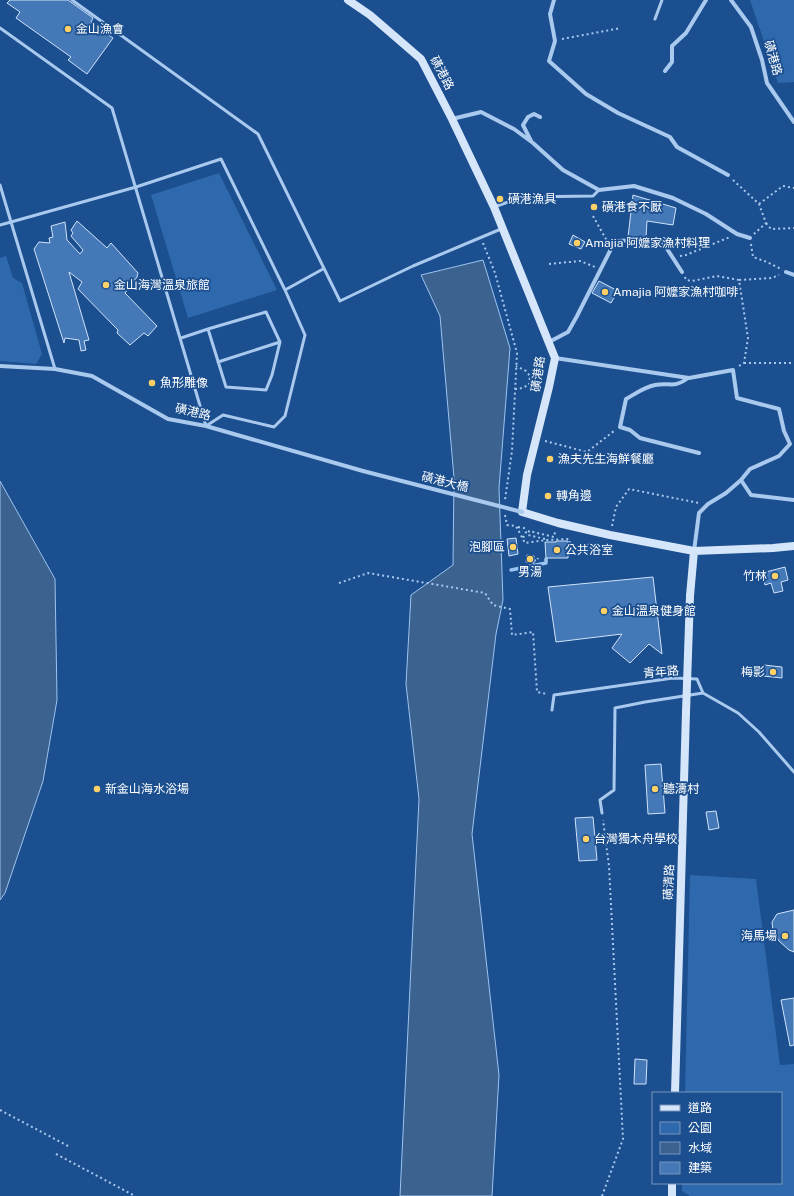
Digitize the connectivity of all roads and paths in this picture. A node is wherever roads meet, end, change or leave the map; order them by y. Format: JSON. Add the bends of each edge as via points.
{"nodes":[{"id":1,"x":72,"y":0,"type":"edge"},
{"id":2,"x":348,"y":0,"type":"edge"},
{"id":3,"x":554,"y":0,"type":"edge"},
{"id":4,"x":662,"y":0,"type":"edge"},
{"id":5,"x":706,"y":0,"type":"edge"},
{"id":6,"x":731,"y":0,"type":"edge"},
{"id":7,"x":655,"y":19,"type":"dead end"},
{"id":8,"x":0,"y":28,"type":"edge"},
{"id":9,"x":622,"y":28,"type":"dead end"},
{"id":10,"x":555,"y":41,"type":"junction"},
{"id":11,"x":665,"y":71,"type":"dead end"},
{"id":12,"x":540,"y":117,"type":"dead end"},
{"id":13,"x":452,"y":119,"type":"junction"},
{"id":14,"x":794,"y":122,"type":"edge"},
{"id":15,"x":533,"y":143,"type":"junction"},
{"id":16,"x":728,"y":175,"type":"joint"},
{"id":17,"x":0,"y":184,"type":"edge"},
{"id":18,"x":136,"y":187,"type":"junction"},
{"id":19,"x":794,"y":188,"type":"edge"},
{"id":20,"x":599,"y":190,"type":"junction"},
{"id":21,"x":759,"y":204,"type":"junction"},
{"id":22,"x":494,"y":207,"type":"junction"},
{"id":23,"x":593,"y":216,"type":"dead end"},
{"id":24,"x":11,"y":222,"type":"junction"},
{"id":25,"x":766,"y":223,"type":"junction"},
{"id":26,"x":0,"y":225,"type":"edge"},
{"id":27,"x":503,"y":228,"type":"junction"},
{"id":28,"x":794,"y":228,"type":"edge"},
{"id":29,"x":737,"y":234,"type":"junction"},
{"id":30,"x":481,"y":238,"type":"junction"},
{"id":31,"x":750,"y":238,"type":"junction"},
{"id":32,"x":613,"y":245,"type":"junction"},
{"id":33,"x":673,"y":257,"type":"junction"},
{"id":34,"x":549,"y":264,"type":"dead end"},
{"id":35,"x":323,"y":269,"type":"junction"},
{"id":36,"x":600,"y":269,"type":"junction"},
{"id":37,"x":682,"y":272,"type":"joint"},
{"id":38,"x":786,"y":272,"type":"junction"},
{"id":39,"x":794,"y":275,"type":"edge"},
{"id":40,"x":739,"y":280,"type":"junction"},
{"id":41,"x":285,"y":290,"type":"junction"},
{"id":42,"x":208,"y":329,"type":"junction"},
{"id":43,"x":180,"y":338,"type":"junction"},
{"id":44,"x":280,"y":342,"type":"junction"},
{"id":45,"x":549,"y":342,"type":"junction"},
{"id":46,"x":555,"y":358,"type":"junction"},
{"id":47,"x":218,"y":362,"type":"junction"},
{"id":48,"x":744,"y":362,"type":"junction"},
{"id":49,"x":794,"y":363,"type":"edge"},
{"id":50,"x":0,"y":366,"type":"edge"},
{"id":51,"x":516,"y":366,"type":"junction"},
{"id":52,"x":55,"y":369,"type":"junction"},
{"id":53,"x":733,"y":370,"type":"junction"},
{"id":54,"x":689,"y":378,"type":"junction"},
{"id":55,"x":515,"y":389,"type":"junction"},
{"id":56,"x":206,"y":426,"type":"junction"},
{"id":57,"x":620,"y":427,"type":"junction"},
{"id":58,"x":536,"y":439,"type":"junction"},
{"id":59,"x":699,"y":453,"type":"dead end"},
{"id":60,"x":363,"y":471,"type":"joint"},
{"id":61,"x":741,"y":480,"type":"junction"},
{"id":62,"x":794,"y":500,"type":"edge"},
{"id":63,"x":708,"y":504,"type":"junction"},
{"id":64,"x":505,"y":506,"type":"dead end"},
{"id":65,"x":505,"y":512,"type":"dead end"},
{"id":66,"x":522,"y":512,"type":"junction"},
{"id":67,"x":516,"y":526,"type":"junction"},
{"id":68,"x":555,"y":534,"type":"dead end"},
{"id":69,"x":610,"y":535,"type":"junction"},
{"id":70,"x":523,"y":538,"type":"junction"},
{"id":71,"x":546,"y":540,"type":"junction"},
{"id":72,"x":794,"y":546,"type":"edge"},
{"id":73,"x":584,"y":549,"type":"dead end"},
{"id":74,"x":694,"y":551,"type":"junction"},
{"id":75,"x":538,"y":558,"type":"dead end"},
{"id":76,"x":534,"y":560,"type":"dead end"},
{"id":77,"x":339,"y":583,"type":"dead end"},
{"id":78,"x":703,"y":693,"type":"junction"},
{"id":79,"x":554,"y":695,"type":"junction"},
{"id":80,"x":552,"y":710,"type":"dead end"},
{"id":81,"x":794,"y":772,"type":"edge"},
{"id":82,"x":602,"y":813,"type":"joint"},
{"id":83,"x":675,"y":1092,"type":"edge"},
{"id":84,"x":0,"y":1110,"type":"edge"},
{"id":85,"x":68,"y":1146,"type":"dead end"},
{"id":86,"x":56,"y":1154,"type":"dead end"},
{"id":87,"x":672,"y":1184,"type":"edge"},
{"id":88,"x":134,"y":1196,"type":"edge"},
{"id":89,"x":602,"y":1196,"type":"edge"},
{"id":90,"x":672,"y":1196,"type":"edge"}],
"edges":[{"from":1,"to":35,"type":"lane","via":[[258,134]]},
{"from":2,"to":13,"type":"street","name":"磺港路","via":[[370,15],[421,59]]},
{"from":3,"to":10,"type":"street","via":[[550,14]]},
{"from":4,"to":7,"type":"lane"},
{"from":5,"to":11,"type":"street","via":[[686,33],[672,46],[672,62]]},
{"from":6,"to":14,"type":"street","name":"磺港路","via":[[751,27],[767,83]]},
{"from":8,"to":18,"type":"lane","via":[[112,108]]},
{"from":9,"to":10,"type":"path"},
{"from":10,"to":16,"type":"street","via":[[549,61],[586,94],[618,113],[670,137],[677,147]]},
{"from":12,"to":15,"type":"street","via":[[534,114],[528,117],[523,125]]},
{"from":13,"to":15,"type":"street","via":[[481,112],[514,129]]},
{"from":13,"to":22,"type":"street","name":"磺港路"},
{"from":15,"to":20,"type":"street","via":[[563,170]]},
{"from":16,"to":21,"type":"path"},
{"from":17,"to":24,"type":"lane"},
{"from":18,"to":24,"type":"lane"},
{"from":18,"to":41,"type":"lane","via":[[221,159]]},
{"from":18,"to":43,"type":"lane"},
{"from":19,"to":21,"type":"path","via":[[783,186]]},
{"from":20,"to":22,"type":"lane","via":[[592,196],[522,197]]},
{"from":20,"to":29,"type":"street","via":[[634,186],[673,198],[706,214]]},
{"from":21,"to":25,"type":"path"},
{"from":22,"to":27,"type":"street","name":"磺港路"},
{"from":23,"to":32,"type":"path","via":[[606,240]]},
{"from":24,"to":26,"type":"lane"},
{"from":24,"to":52,"type":"lane"},
{"from":25,"to":28,"type":"path","via":[[771,229]]},
{"from":25,"to":31,"type":"path"},
{"from":27,"to":30,"type":"lane"},
{"from":27,"to":45,"type":"street","name":"磺港路"},
{"from":29,"to":31,"type":"street"},
{"from":29,"to":33,"type":"path","via":[[686,255]]},
{"from":30,"to":35,"type":"lane","via":[[413,266],[340,302]]},
{"from":30,"to":51,"type":"path","via":[[495,273],[507,316],[517,353]]},
{"from":31,"to":38,"type":"path","via":[[753,257]]},
{"from":32,"to":33,"type":"street","via":[[618,241],[652,239],[662,241]]},
{"from":32,"to":36,"type":"street"},
{"from":33,"to":37,"type":"street"},
{"from":34,"to":36,"type":"path","via":[[580,261]]},
{"from":35,"to":41,"type":"lane"},
{"from":36,"to":45,"type":"street","via":[[568,332]]},
{"from":37,"to":40,"type":"path","via":[[686,280],[692,281],[717,276]]},
{"from":38,"to":39,"type":"street"},
{"from":38,"to":40,"type":"path","via":[[772,278]]},
{"from":40,"to":48,"type":"path","via":[[748,338]]},
{"from":41,"to":56,"type":"lane","via":[[305,335],[285,416],[274,427],[223,415]]},
{"from":42,"to":43,"type":"lane"},
{"from":42,"to":44,"type":"lane","via":[[266,312]]},
{"from":42,"to":47,"type":"lane"},
{"from":43,"to":56,"type":"lane"},
{"from":44,"to":47,"type":"lane"},
{"from":44,"to":47,"type":"lane","via":[[266,390],[226,387]]},
{"from":45,"to":46,"type":"street","name":"磺港路"},
{"from":46,"to":54,"type":"street"},
{"from":46,"to":58,"type":"street","name":"磺港路"},
{"from":48,"to":49,"type":"path"},
{"from":48,"to":53,"type":"path"},
{"from":50,"to":52,"type":"street","name":"磺港路"},
{"from":51,"to":55,"type":"path"},
{"from":51,"to":55,"type":"path","via":[[530,376],[529,385]]},
{"from":52,"to":56,"type":"street","name":"磺港路","via":[[92,376],[168,418]]},
{"from":53,"to":54,"type":"street"},
{"from":53,"to":61,"type":"street","via":[[737,398],[779,409],[790,444],[779,456],[750,468]]},
{"from":54,"to":57,"type":"street","via":[[679,385],[655,385],[626,399]]},
{"from":55,"to":64,"type":"path","via":[[512,451]]},
{"from":56,"to":60,"type":"street","name":"磺港路"},
{"from":57,"to":58,"type":"path","via":[[587,452]]},
{"from":57,"to":59,"type":"street","via":[[630,430],[640,438]]},
{"from":58,"to":66,"type":"street","name":"磺港路","via":[[527,475]]},
{"from":60,"to":66,"type":"street","name":"磺港大橋","bridge":true},
{"from":61,"to":62,"type":"street","via":[[751,495]]},
{"from":61,"to":63,"type":"street"},
{"from":63,"to":69,"type":"path","via":[[629,489],[616,507]]},
{"from":63,"to":74,"type":"street","via":[[699,513]]},
{"from":65,"to":67,"type":"path","via":[[507,525]]},
{"from":66,"to":69,"type":"street"},
{"from":67,"to":70,"type":"path"},
{"from":67,"to":70,"type":"path","via":[[524,528],[526,532]]},
{"from":68,"to":71,"type":"path","via":[[554,537],[529,531],[528,534]]},
{"from":69,"to":74,"type":"street"},
{"from":70,"to":71,"type":"path","via":[[525,543]]},
{"from":71,"to":73,"type":"path","via":[[569,540],[571,547]]},
{"from":72,"to":74,"type":"street"},
{"from":74,"to":83,"type":"street","name":"磺清路","bridge":true,"via":[[690,596]]},
{"from":75,"to":76,"type":"path","via":[[537,561]]},
{"from":77,"to":79,"type":"path","via":[[368,572],[485,593],[493,605],[510,609],[512,635],[533,632],[537,692]]},
{"from":78,"to":79,"type":"lane","name":"青年路","via":[[697,680],[673,678]]},
{"from":78,"to":81,"type":"lane","name":"青年路","via":[[738,713],[759,732]]},
{"from":78,"to":82,"type":"lane","via":[[615,708],[614,790],[600,800]]},
{"from":79,"to":80,"type":"lane"},
{"from":82,"to":89,"type":"path","via":[[609,866],[623,1139]]},
{"from":84,"to":85,"type":"path"},
{"from":86,"to":88,"type":"path"},
{"from":87,"to":90,"type":"street"}]}
